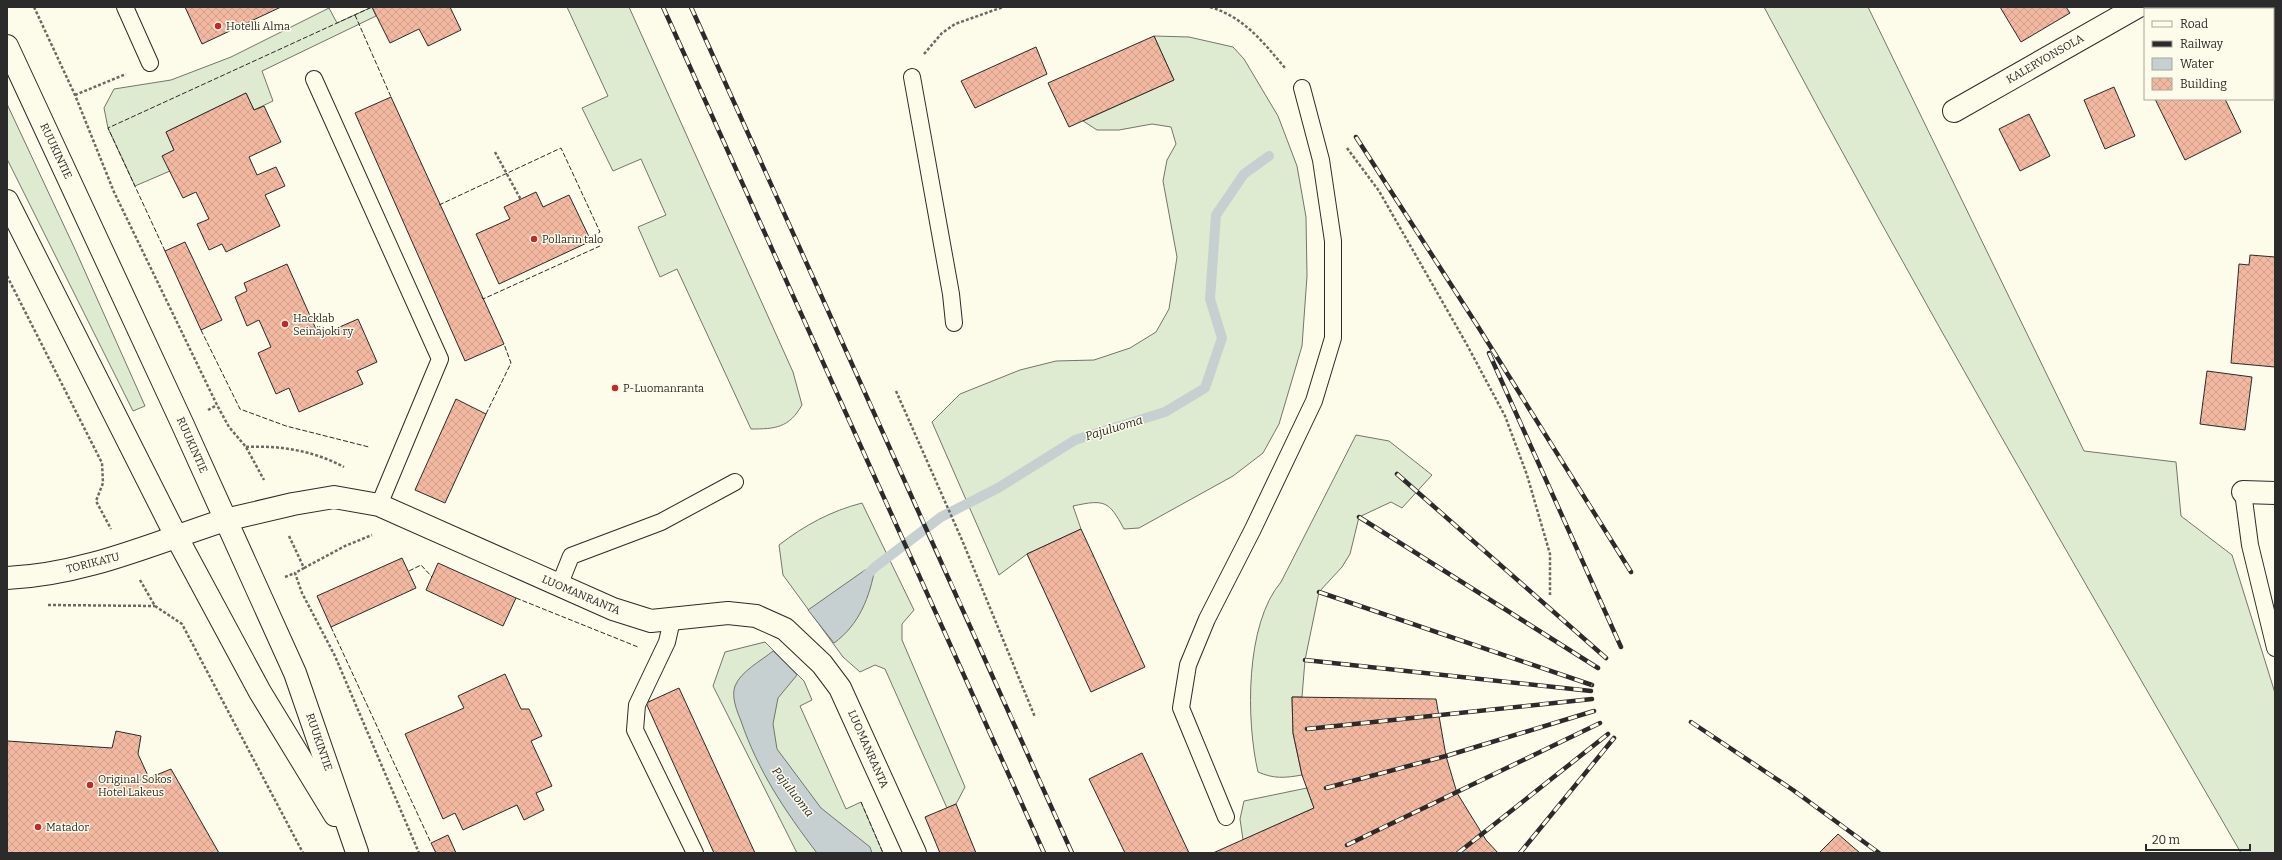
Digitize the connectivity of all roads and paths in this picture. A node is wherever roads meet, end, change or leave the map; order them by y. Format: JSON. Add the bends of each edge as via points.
{"nodes":[{"id":1,"x":34,"y":7,"type":"edge"},
{"id":2,"x":124,"y":7,"type":"edge"},
{"id":3,"x":1003,"y":7,"type":"edge"},
{"id":4,"x":1210,"y":7,"type":"edge"},
{"id":5,"x":2137,"y":7,"type":"edge"},
{"id":6,"x":7,"y":46,"type":"edge"},
{"id":7,"x":150,"y":63,"type":"joint"},
{"id":8,"x":912,"y":77,"type":"joint"},
{"id":9,"x":314,"y":79,"type":"dead end"},
{"id":10,"x":1302,"y":88,"type":"joint"},
{"id":11,"x":75,"y":95,"type":"junction"},
{"id":12,"x":1954,"y":111,"type":"dead end"},
{"id":13,"x":1343,"y":142,"type":"dead end"},
{"id":14,"x":495,"y":152,"type":"dead end"},
{"id":15,"x":521,"y":200,"type":"dead end"},
{"id":16,"x":7,"y":201,"type":"edge"},
{"id":17,"x":7,"y":276,"type":"edge"},
{"id":18,"x":954,"y":323,"type":"dead end"},
{"id":19,"x":896,"y":391,"type":"dead end"},
{"id":20,"x":246,"y":447,"type":"junction"},
{"id":21,"x":735,"y":482,"type":"dead end"},
{"id":22,"x":2243,"y":492,"type":"joint"},
{"id":23,"x":2275,"y":493,"type":"edge"},
{"id":24,"x":380,"y":501,"type":"junction"},
{"id":25,"x":276,"y":508,"type":"junction"},
{"id":26,"x":225,"y":520,"type":"junction"},
{"id":27,"x":176,"y":536,"type":"junction"},
{"id":28,"x":126,"y":554,"type":"junction"},
{"id":29,"x":7,"y":578,"type":"edge"},
{"id":30,"x":559,"y":586,"type":"junction"},
{"id":31,"x":1550,"y":595,"type":"dead end"},
{"id":32,"x":46,"y":605,"type":"dead end"},
{"id":33,"x":155,"y":606,"type":"junction"},
{"id":34,"x":672,"y":620,"type":"junction"},
{"id":35,"x":2275,"y":648,"type":"edge"},
{"id":36,"x":1035,"y":717,"type":"dead end"},
{"id":37,"x":1226,"y":817,"type":"dead end"},
{"id":38,"x":358,"y":852,"type":"edge"},
{"id":39,"x":303,"y":853,"type":"edge"},
{"id":40,"x":418,"y":853,"type":"edge"},
{"id":41,"x":695,"y":853,"type":"edge"},
{"id":42,"x":915,"y":853,"type":"edge"}],
"edges":[{"from":1,"to":11,"type":"path"},
{"from":2,"to":7,"type":"lane"},
{"from":3,"to":8,"type":"path","via":[[955,24],[942,33],[921,58]]},
{"from":4,"to":10,"type":"path","via":[[1238,20],[1254,32]]},
{"from":5,"to":12,"type":"main road","name":"KALERVONSOLA"},
{"from":6,"to":26,"type":"main road","name":"RUUKINTIE"},
{"from":7,"to":11,"type":"path"},
{"from":8,"to":18,"type":"lane"},
{"from":9,"to":24,"type":"lane","via":[[440,359]]},
{"from":10,"to":37,"type":"lane","via":[[1321,160],[1333,241],[1333,338],[1314,401],[1207,619],[1188,665],[1181,708]]},
{"from":11,"to":20,"type":"path","via":[[114,192],[217,405],[229,428]]},
{"from":13,"to":31,"type":"path","via":[[1379,191],[1505,416],[1527,476],[1550,554]]},
{"from":14,"to":15,"type":"path"},
{"from":16,"to":27,"type":"main road","name":"RUUKINTIE"},
{"from":17,"to":28,"type":"path","via":[[102,463],[103,483],[96,501]]},
{"from":19,"to":36,"type":"path","via":[[962,540]]},
{"from":20,"to":24,"type":"path","via":[[290,448],[338,464],[360,476]]},
{"from":20,"to":25,"type":"path","via":[[262,475]]},
{"from":21,"to":30,"type":"lane","via":[[660,522],[571,556]]},
{"from":22,"to":23,"type":"main road"},
{"from":22,"to":35,"type":"lane","via":[[2250,545]]},
{"from":24,"to":25,"type":"main road","name":"LUOMANRANTA","via":[[334,497]]},
{"from":24,"to":30,"type":"main road","name":"LUOMANRANTA"},
{"from":25,"to":26,"type":"main road","name":"LUOMANRANTA"},
{"from":25,"to":40,"type":"path","via":[[304,568],[295,573],[302,593],[335,656]]},
{"from":26,"to":27,"type":"main road","name":"TORIKATU"},
{"from":26,"to":38,"type":"main road","name":"RUUKINTIE","via":[[295,673]]},
{"from":27,"to":28,"type":"main road","name":"TORIKATU"},
{"from":27,"to":38,"type":"main road","name":"RUUKINTIE","via":[[260,692]]},
{"from":28,"to":29,"type":"main road","name":"TORIKATU","via":[[68,570]]},
{"from":28,"to":33,"type":"path"},
{"from":30,"to":34,"type":"main road","name":"LUOMANRANTA","via":[[613,610],[651,620]]},
{"from":32,"to":33,"type":"path"},
{"from":33,"to":39,"type":"path","via":[[182,624]]},
{"from":34,"to":41,"type":"lane","via":[[667,642],[637,704],[635,730]]},
{"from":34,"to":42,"type":"main road","name":"LUOMANRANTA","via":[[728,613],[756,616],[785,629],[816,659],[840,688]]}]}
